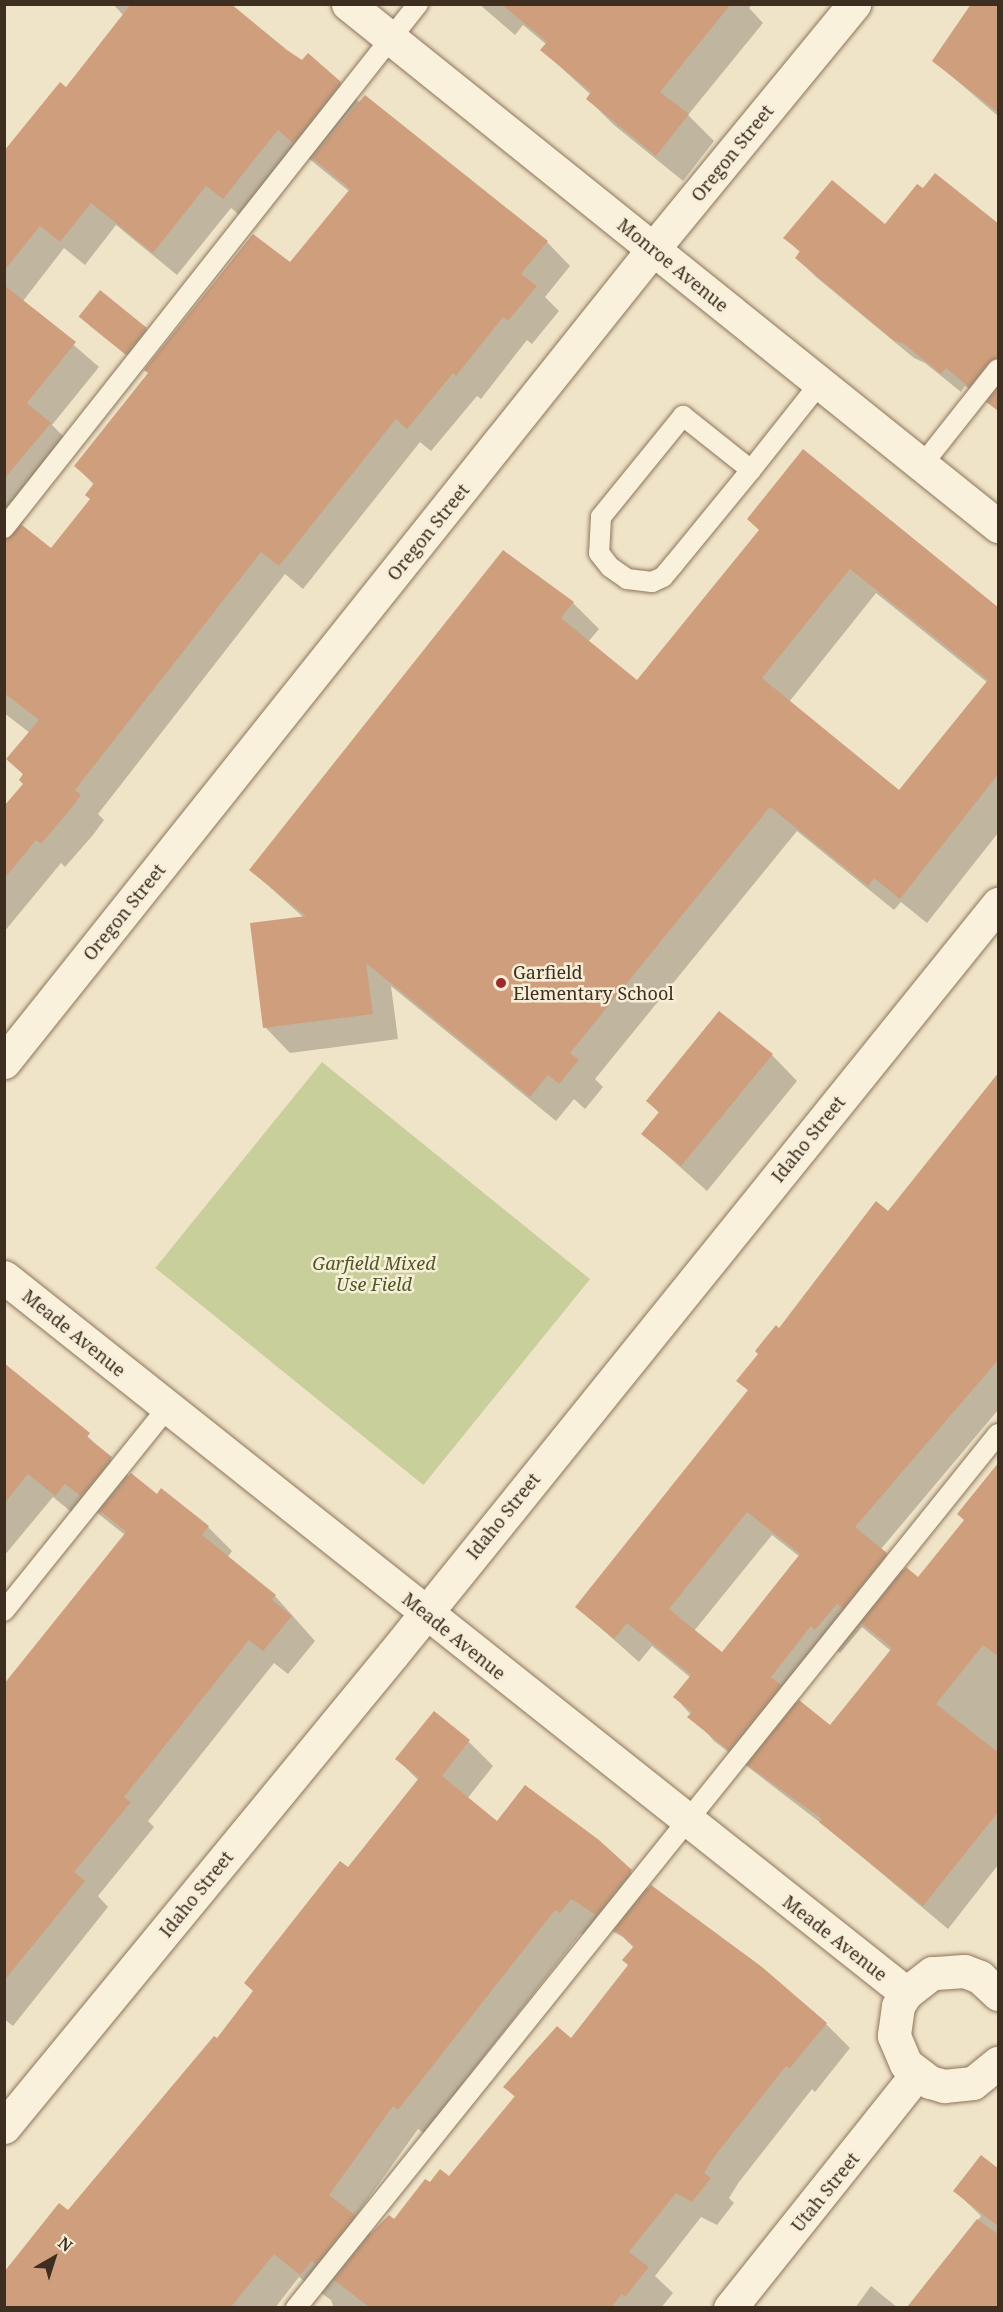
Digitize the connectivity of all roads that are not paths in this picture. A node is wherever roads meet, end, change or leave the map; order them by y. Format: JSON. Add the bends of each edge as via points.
{"nodes":[{"id":1,"x":348,"y":4,"type":"edge"},
{"id":2,"x":418,"y":4,"type":"edge"},
{"id":3,"x":854,"y":4,"type":"edge"},
{"id":4,"x":390,"y":38,"type":"junction"},
{"id":5,"x":653,"y":249,"type":"junction"},
{"id":6,"x":999,"y":369,"type":"edge"},
{"id":7,"x":820,"y":383,"type":"junction"},
{"id":8,"x":922,"y":465,"type":"junction"},
{"id":9,"x":751,"y":470,"type":"junction"},
{"id":10,"x":999,"y":526,"type":"edge"},
{"id":11,"x":4,"y":528,"type":"edge"},
{"id":12,"x":999,"y":904,"type":"edge"},
{"id":13,"x":4,"y":1062,"type":"edge"},
{"id":14,"x":4,"y":1277,"type":"edge"},
{"id":15,"x":168,"y":1407,"type":"junction"},
{"id":16,"x":999,"y":1434,"type":"edge"},
{"id":17,"x":4,"y":1611,"type":"edge"},
{"id":18,"x":425,"y":1612,"type":"junction"},
{"id":19,"x":687,"y":1821,"type":"junction"},
{"id":20,"x":997,"y":1987,"type":"edge"},
{"id":21,"x":906,"y":1993,"type":"junction"},
{"id":22,"x":998,"y":2065,"type":"edge"},
{"id":23,"x":917,"y":2074,"type":"junction"},
{"id":24,"x":4,"y":2127,"type":"edge"},
{"id":25,"x":296,"y":2307,"type":"edge"},
{"id":26,"x":730,"y":2307,"type":"edge"}],
"edges":[{"from":1,"to":4,"type":"street","name":"Monroe Avenue"},
{"from":2,"to":4,"type":"lane"},
{"from":3,"to":5,"type":"street","name":"Oregon Street"},
{"from":4,"to":5,"type":"street","name":"Monroe Avenue"},
{"from":4,"to":11,"type":"lane"},
{"from":5,"to":7,"type":"street","name":"Monroe Avenue"},
{"from":5,"to":13,"type":"street","name":"Oregon Street"},
{"from":6,"to":8,"type":"lane"},
{"from":7,"to":8,"type":"street","name":"Monroe Avenue"},
{"from":7,"to":9,"type":"lane"},
{"from":8,"to":10,"type":"street","name":"Monroe Avenue"},
{"from":9,"to":9,"type":"lane","via":[[663,577],[652,582],[627,579],[610,567],[599,552],[601,517],[683,416]]},
{"from":12,"to":18,"type":"street","name":"Idaho Street"},
{"from":14,"to":15,"type":"street","name":"Meade Avenue"},
{"from":15,"to":17,"type":"lane"},
{"from":15,"to":18,"type":"street","name":"Meade Avenue"},
{"from":16,"to":19,"type":"lane"},
{"from":18,"to":19,"type":"street","name":"Meade Avenue"},
{"from":18,"to":24,"type":"street","name":"Idaho Street"},
{"from":19,"to":21,"type":"street","name":"Meade Avenue"},
{"from":19,"to":25,"type":"lane"},
{"from":20,"to":21,"type":"street","via":[[964,1971],[948,1970],[917,1981]]},
{"from":21,"to":23,"type":"street","via":[[898,2006],[894,2036],[902,2057]]},
{"from":22,"to":23,"type":"street","via":[[974,2083],[959,2086],[944,2086]]},
{"from":23,"to":26,"type":"street","name":"Utah Street"}]}
